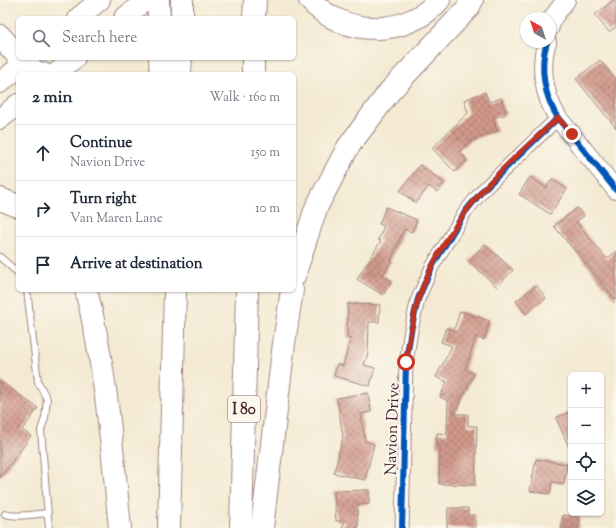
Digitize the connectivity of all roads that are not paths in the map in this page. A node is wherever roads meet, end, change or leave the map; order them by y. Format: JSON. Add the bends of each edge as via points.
{"nodes":[{"id":1,"x":100,"y":0,"type":"edge"},
{"id":2,"x":146,"y":0,"type":"edge"},
{"id":3,"x":158,"y":0,"type":"edge"},
{"id":4,"x":182,"y":0,"type":"edge"},
{"id":5,"x":255,"y":0,"type":"edge"},
{"id":6,"x":310,"y":0,"type":"edge"},
{"id":7,"x":439,"y":0,"type":"edge"},
{"id":8,"x":472,"y":0,"type":"edge"},
{"id":9,"x":566,"y":0,"type":"edge"},
{"id":10,"x":556,"y":13,"type":"edge"},
{"id":11,"x":80,"y":16,"type":"edge"},
{"id":12,"x":126,"y":16,"type":"edge"},
{"id":13,"x":159,"y":16,"type":"edge"},
{"id":14,"x":182,"y":16,"type":"edge"},
{"id":15,"x":254,"y":16,"type":"edge"},
{"id":16,"x":0,"y":36,"type":"edge"},
{"id":17,"x":545,"y":48,"type":"edge"},
{"id":18,"x":16,"y":52,"type":"edge"},
{"id":19,"x":22,"y":60,"type":"edge"},
{"id":20,"x":24,"y":60,"type":"edge"},
{"id":21,"x":72,"y":60,"type":"edge"},
{"id":22,"x":160,"y":60,"type":"edge"},
{"id":23,"x":181,"y":60,"type":"edge"},
{"id":24,"x":253,"y":60,"type":"edge"},
{"id":25,"x":36,"y":72,"type":"edge"},
{"id":26,"x":54,"y":72,"type":"edge"},
{"id":27,"x":160,"y":72,"type":"edge"},
{"id":28,"x":180,"y":72,"type":"edge"},
{"id":29,"x":252,"y":72,"type":"edge"},
{"id":30,"x":0,"y":83,"type":"edge"},
{"id":31,"x":16,"y":106,"type":"edge"},
{"id":32,"x":558,"y":118,"type":"junction"},
{"id":33,"x":0,"y":119,"type":"edge"},
{"id":34,"x":616,"y":190,"type":"edge"},
{"id":35,"x":0,"y":199,"type":"edge"},
{"id":36,"x":16,"y":205,"type":"edge"},
{"id":37,"x":0,"y":257,"type":"edge"},
{"id":38,"x":296,"y":270,"type":"edge"},
{"id":39,"x":16,"y":271,"type":"edge"},
{"id":40,"x":27,"y":292,"type":"edge"},
{"id":41,"x":87,"y":292,"type":"edge"},
{"id":42,"x":168,"y":292,"type":"edge"},
{"id":43,"x":175,"y":292,"type":"edge"},
{"id":44,"x":247,"y":292,"type":"edge"},
{"id":45,"x":292,"y":292,"type":"edge"},
{"id":46,"x":172,"y":423,"type":"junction"},
{"id":47,"x":48,"y":513,"type":"junction"},
{"id":48,"x":5,"y":514,"type":"dead end"},
{"id":49,"x":50,"y":528,"type":"edge"},
{"id":50,"x":120,"y":528,"type":"edge"},
{"id":51,"x":169,"y":528,"type":"edge"},
{"id":52,"x":241,"y":528,"type":"edge"},
{"id":53,"x":262,"y":528,"type":"edge"},
{"id":54,"x":402,"y":528,"type":"edge"}],
"edges":[{"from":1,"to":11,"type":"main road"},
{"from":2,"to":12,"type":"main road"},
{"from":3,"to":13,"type":"highway"},
{"from":4,"to":14,"type":"highway"},
{"from":5,"to":15,"type":"highway"},
{"from":6,"to":7,"type":"highway","via":[[341,22],[378,29],[415,20]]},
{"from":8,"to":38,"type":"highway","via":[[468,8],[390,91],[348,147],[316,208]]},
{"from":9,"to":10,"type":"main road"},
{"from":16,"to":18,"type":"highway"},
{"from":17,"to":32,"type":"main road","via":[[542,65],[545,87],[552,109]]},
{"from":19,"to":30,"type":"main road"},
{"from":20,"to":25,"type":"highway","via":[[30,69]]},
{"from":21,"to":26,"type":"main road"},
{"from":22,"to":27,"type":"highway"},
{"from":23,"to":28,"type":"highway"},
{"from":24,"to":29,"type":"highway"},
{"from":31,"to":33,"type":"main road"},
{"from":32,"to":34,"type":"main road"},
{"from":32,"to":54,"type":"street","name":"Navion Drive","via":[[484,189],[465,212],[432,267],[418,299],[410,330],[406,362]]},
{"from":35,"to":36,"type":"highway"},
{"from":37,"to":39,"type":"lane"},
{"from":40,"to":47,"type":"lane","via":[[38,382],[47,399],[41,430]]},
{"from":41,"to":50,"type":"highway","via":[[95,323],[104,377]]},
{"from":42,"to":46,"type":"highway"},
{"from":43,"to":46,"type":"highway"},
{"from":44,"to":52,"type":"highway","number":"I 80"},
{"from":45,"to":53,"type":"highway"},
{"from":46,"to":51,"type":"highway"},
{"from":47,"to":48,"type":"lane","via":[[18,516]]},
{"from":47,"to":49,"type":"lane"}]}
